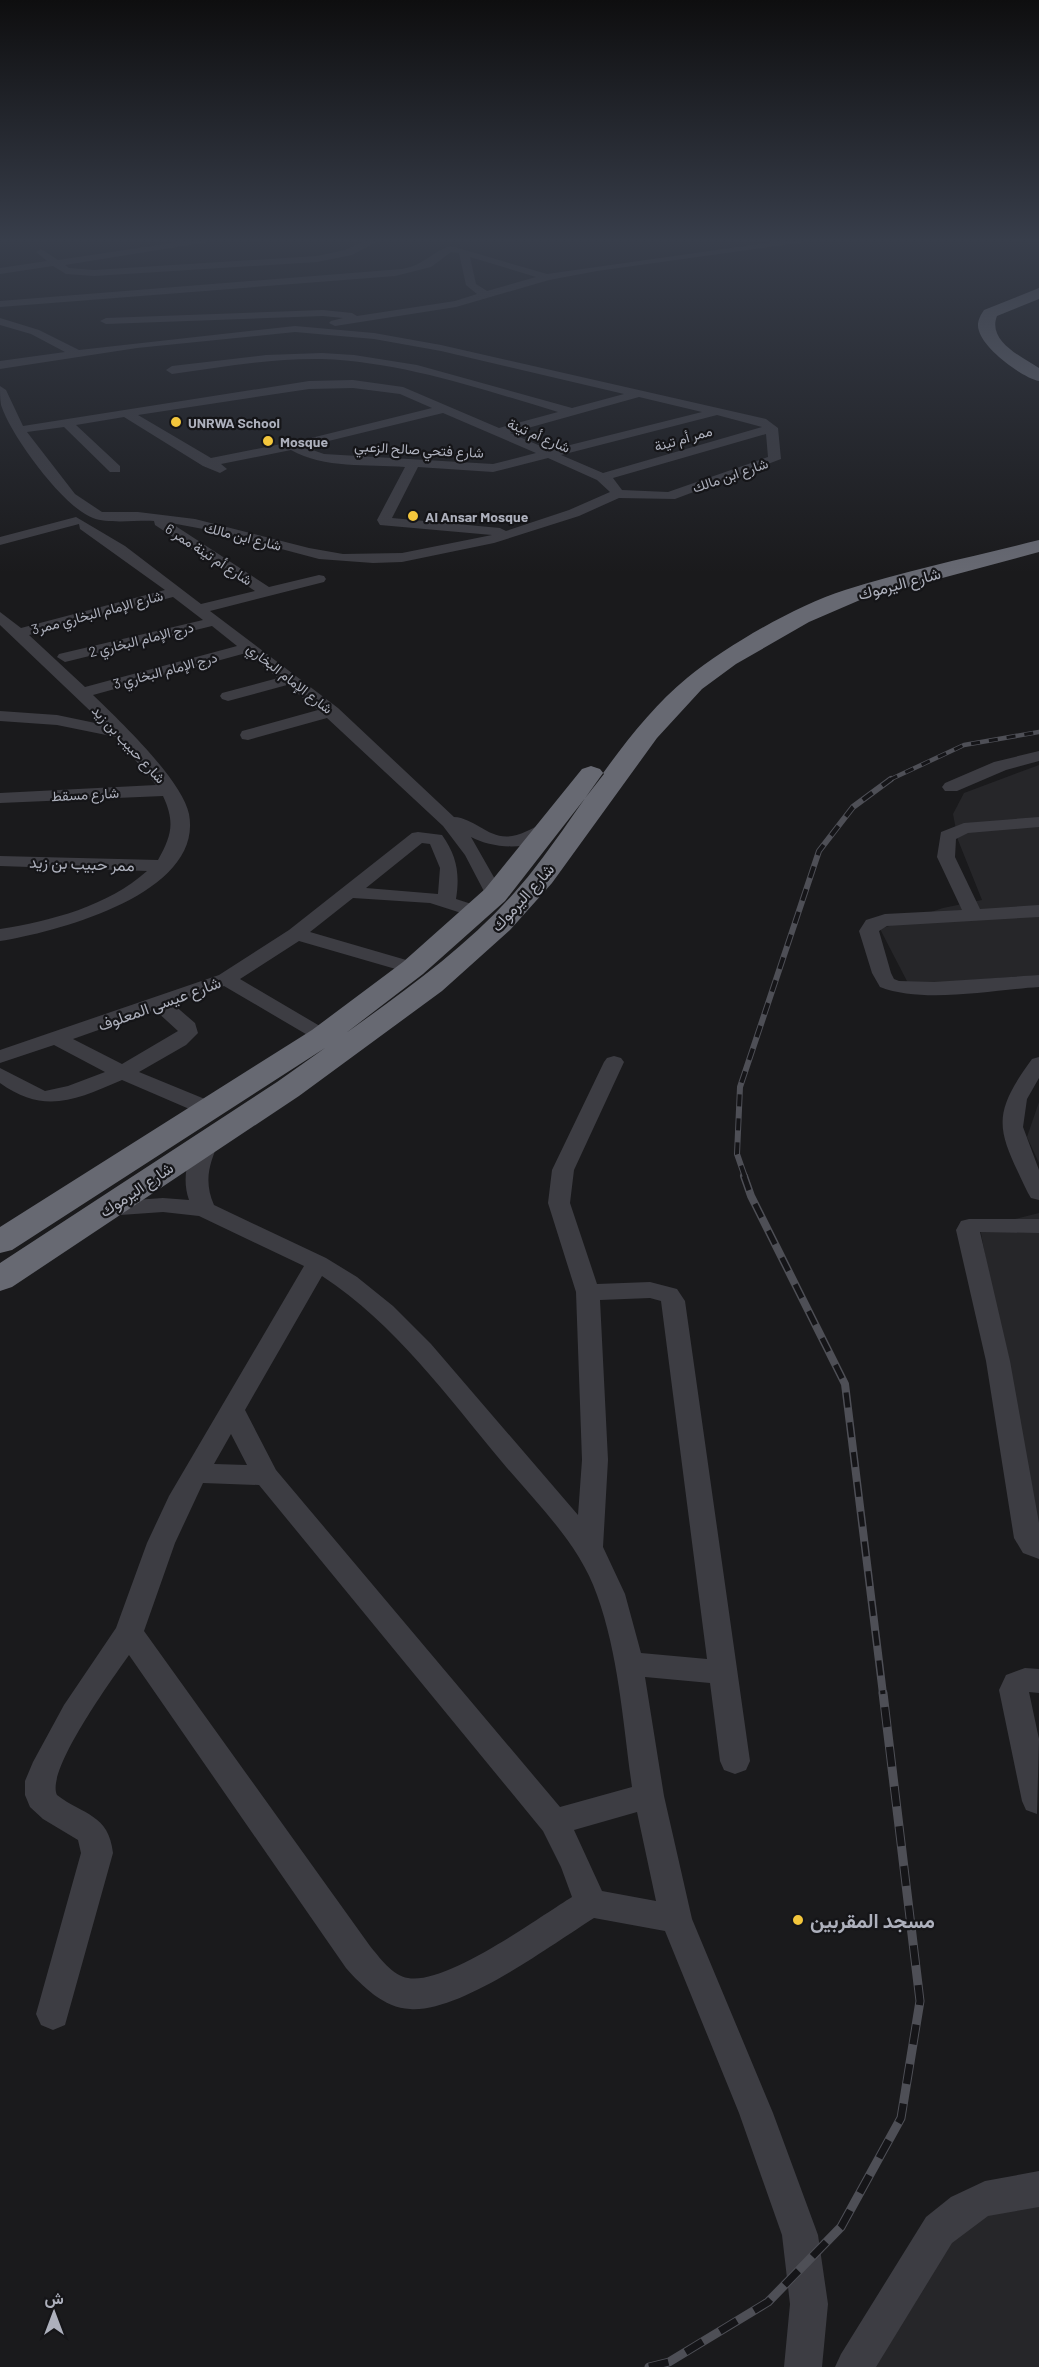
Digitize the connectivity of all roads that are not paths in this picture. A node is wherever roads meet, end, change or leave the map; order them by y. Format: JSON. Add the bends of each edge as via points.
{"nodes":[{"id":1,"x":73,"y":351,"type":"edge"},
{"id":2,"x":88,"y":351,"type":"edge"},
{"id":3,"x":146,"y":351,"type":"edge"},
{"id":4,"x":452,"y":351,"type":"edge"},
{"id":5,"x":1005,"y":351,"type":"edge"},
{"id":6,"x":1024,"y":351,"type":"edge"},
{"id":7,"x":76,"y":353,"type":"junction"},
{"id":8,"x":1039,"y":362,"type":"edge"},
{"id":9,"x":163,"y":364,"type":"junction"},
{"id":10,"x":0,"y":365,"type":"edge"},
{"id":11,"x":1039,"y":376,"type":"edge"},
{"id":12,"x":641,"y":393,"type":"junction"},
{"id":13,"x":1,"y":394,"type":"edge"},
{"id":14,"x":212,"y":399,"type":"junction"},
{"id":15,"x":444,"y":409,"type":"junction"},
{"id":16,"x":720,"y":411,"type":"junction"},
{"id":17,"x":571,"y":412,"type":"junction"},
{"id":18,"x":126,"y":413,"type":"junction"},
{"id":19,"x":67,"y":423,"type":"junction"},
{"id":20,"x":772,"y":428,"type":"junction"},
{"id":21,"x":19,"y":430,"type":"junction"},
{"id":22,"x":495,"y":433,"type":"junction"},
{"id":23,"x":293,"y":446,"type":"junction"},
{"id":24,"x":548,"y":455,"type":"junction"},
{"id":25,"x":208,"y":463,"type":"junction"},
{"id":26,"x":413,"y":464,"type":"junction"},
{"id":27,"x":114,"y":469,"type":"dead end"},
{"id":28,"x":224,"y":471,"type":"dead end"},
{"id":29,"x":602,"y":477,"type":"junction"},
{"id":30,"x":618,"y":494,"type":"junction"},
{"id":31,"x":70,"y":497,"type":"junction"},
{"id":32,"x":101,"y":519,"type":"junction"},
{"id":33,"x":160,"y":519,"type":"junction"},
{"id":34,"x":80,"y":522,"type":"junction"},
{"id":35,"x":515,"y":533,"type":"junction"},
{"id":36,"x":1039,"y":536,"type":"edge"},
{"id":37,"x":0,"y":541,"type":"edge"},
{"id":38,"x":1039,"y":546,"type":"edge"},
{"id":39,"x":120,"y":549,"type":"junction"},
{"id":40,"x":319,"y":579,"type":"dead end"},
{"id":41,"x":267,"y":591,"type":"junction"},
{"id":42,"x":175,"y":592,"type":"junction"},
{"id":43,"x":199,"y":609,"type":"junction"},
{"id":44,"x":0,"y":617,"type":"edge"},
{"id":45,"x":216,"y":621,"type":"junction"},
{"id":46,"x":18,"y":633,"type":"junction"},
{"id":47,"x":250,"y":647,"type":"junction"},
{"id":48,"x":65,"y":657,"type":"dead end"},
{"id":49,"x":292,"y":679,"type":"junction"},
{"id":50,"x":71,"y":695,"type":"junction"},
{"id":51,"x":228,"y":696,"type":"dead end"},
{"id":52,"x":332,"y":711,"type":"junction"},
{"id":53,"x":0,"y":716,"type":"edge"},
{"id":54,"x":38,"y":717,"type":"junction"},
{"id":55,"x":121,"y":733,"type":"junction"},
{"id":56,"x":248,"y":735,"type":"dead end"},
{"id":57,"x":1039,"y":756,"type":"edge"},
{"id":58,"x":951,"y":787,"type":"dead end"},
{"id":59,"x":171,"y":790,"type":"junction"},
{"id":60,"x":0,"y":798,"type":"edge"},
{"id":61,"x":449,"y":819,"type":"junction"},
{"id":62,"x":1039,"y":822,"type":"edge"},
{"id":63,"x":548,"y":827,"type":"junction"},
{"id":64,"x":0,"y":861,"type":"edge"},
{"id":65,"x":164,"y":866,"type":"junction"},
{"id":66,"x":349,"y":892,"type":"junction"},
{"id":67,"x":446,"y":901,"type":"junction"},
{"id":68,"x":486,"y":903,"type":"junction"},
{"id":69,"x":1039,"y":911,"type":"edge"},
{"id":70,"x":974,"y":915,"type":"junction"},
{"id":71,"x":296,"y":934,"type":"junction"},
{"id":72,"x":0,"y":935,"type":"edge"},
{"id":73,"x":413,"y":968,"type":"junction"},
{"id":74,"x":226,"y":979,"type":"junction"},
{"id":75,"x":1039,"y":981,"type":"edge"},
{"id":76,"x":160,"y":1004,"type":"junction"},
{"id":77,"x":323,"y":1036,"type":"junction"},
{"id":78,"x":57,"y":1039,"type":"junction"},
{"id":79,"x":0,"y":1057,"type":"edge"},
{"id":80,"x":614,"y":1062,"type":"dead end"},
{"id":81,"x":1039,"y":1063,"type":"edge"},
{"id":82,"x":122,"y":1072,"type":"junction"},
{"id":83,"x":0,"y":1074,"type":"edge"},
{"id":84,"x":209,"y":1109,"type":"junction"},
{"id":85,"x":209,"y":1139,"type":"junction"},
{"id":86,"x":1033,"y":1168,"type":"edge"},
{"id":87,"x":1039,"y":1193,"type":"edge"},
{"id":88,"x":53,"y":1207,"type":"junction"},
{"id":89,"x":106,"y":1209,"type":"junction"},
{"id":90,"x":204,"y":1209,"type":"junction"},
{"id":91,"x":0,"y":1224,"type":"edge"},
{"id":92,"x":1039,"y":1226,"type":"edge"},
{"id":93,"x":0,"y":1242,"type":"edge"},
{"id":94,"x":318,"y":1263,"type":"junction"},
{"id":95,"x":0,"y":1279,"type":"edge"},
{"id":96,"x":588,"y":1292,"type":"junction"},
{"id":97,"x":233,"y":1412,"type":"junction"},
{"id":98,"x":197,"y":1473,"type":"junction"},
{"id":99,"x":267,"y":1476,"type":"junction"},
{"id":100,"x":589,"y":1547,"type":"junction"},
{"id":101,"x":1039,"y":1549,"type":"edge"},
{"id":102,"x":129,"y":1632,"type":"junction"},
{"id":103,"x":630,"y":1664,"type":"junction"},
{"id":104,"x":722,"y":1672,"type":"junction"},
{"id":105,"x":1039,"y":1681,"type":"edge"},
{"id":106,"x":735,"y":1761,"type":"dead end"},
{"id":107,"x":649,"y":1796,"type":"junction"},
{"id":108,"x":1037,"y":1801,"type":"dead end"},
{"id":109,"x":554,"y":1822,"type":"junction"},
{"id":110,"x":590,"y":1903,"type":"junction"},
{"id":111,"x":676,"y":1919,"type":"junction"},
{"id":112,"x":53,"y":2014,"type":"dead end"},
{"id":113,"x":1039,"y":2189,"type":"edge"},
{"id":114,"x":860,"y":2363,"type":"edge"},
{"id":115,"x":803,"y":2367,"type":"edge"}],
"edges":[{"from":1,"to":7,"type":"street"},
{"from":2,"to":7,"type":"street"},
{"from":3,"to":9,"type":"street"},
{"from":4,"to":12,"type":"street"},
{"from":5,"to":11,"type":"highway"},
{"from":6,"to":8,"type":"highway"},
{"from":7,"to":10,"type":"street"},
{"from":9,"to":14,"type":"street"},
{"from":9,"to":17,"type":"street","via":[[284,357],[350,358],[414,368]]},
{"from":12,"to":16,"type":"street"},
{"from":12,"to":17,"type":"street"},
{"from":13,"to":21,"type":"street","name":"شارع الإمام البخاري"},
{"from":14,"to":15,"type":"street","name":"شارع أم تينة","via":[[309,385],[353,384],[403,392]]},
{"from":14,"to":18,"type":"street","name":"شارع أم تينة"},
{"from":15,"to":22,"type":"street","name":"شارع أم تينة"},
{"from":15,"to":23,"type":"street"},
{"from":16,"to":20,"type":"street"},
{"from":16,"to":24,"type":"street","name":"شارع فتحي صالح الزعبي"},
{"from":17,"to":22,"type":"street"},
{"from":18,"to":19,"type":"street","name":"شارع أم تينة"},
{"from":18,"to":25,"type":"street"},
{"from":19,"to":21,"type":"street","name":"شارع أم تينة"},
{"from":19,"to":27,"type":"street"},
{"from":20,"to":29,"type":"street","name":"ممر أم تينة"},
{"from":20,"to":30,"type":"street","name":"شارع ابن مالك","via":[[776,455],[771,462],[670,496]]},
{"from":21,"to":31,"type":"street","name":"شارع الإمام البخاري"},
{"from":22,"to":24,"type":"street","name":"شارع أم تينة"},
{"from":23,"to":25,"type":"street"},
{"from":23,"to":26,"type":"street","name":"شارع فتحي صالح الزعبي","via":[[324,458]]},
{"from":24,"to":26,"type":"street","name":"شارع فتحي صالح الزعبي","via":[[493,468]]},
{"from":24,"to":29,"type":"street","name":"شارع أم تينة"},
{"from":25,"to":28,"type":"street"},
{"from":26,"to":35,"type":"street","via":[[385,522]]},
{"from":29,"to":30,"type":"street","name":"شارع أم تينة"},
{"from":30,"to":35,"type":"street","name":"شارع ابن مالك"},
{"from":31,"to":32,"type":"street","name":"شارع الإمام البخاري"},
{"from":31,"to":34,"type":"street","name":"شارع الإمام البخاري","via":[[70,507]]},
{"from":32,"to":33,"type":"street","name":"شارع ابن مالك"},
{"from":32,"to":34,"type":"street","name":"شارع ابن مالك"},
{"from":32,"to":39,"type":"street","name":"شارع الإمام البخاري"},
{"from":33,"to":35,"type":"street","name":"شارع ابن مالك","via":[[231,531],[330,557],[359,559],[457,550]]},
{"from":33,"to":41,"type":"street","name":"شارع أم تينة ممر 6"},
{"from":34,"to":37,"type":"street","name":"شارع ابن مالك"},
{"from":34,"to":39,"type":"street","name":"شارع الإمام البخاري"},
{"from":36,"to":63,"type":"highway","name":"شارع اليرموك","via":[[859,580],[767,616],[663,686]]},
{"from":38,"to":85,"type":"highway","name":"شارع اليرموك","via":[[852,596],[801,617],[694,684],[648,733],[542,877],[500,924],[432,985],[288,1089]]},
{"from":39,"to":42,"type":"street","name":"شارع الإمام البخاري"},
{"from":40,"to":41,"type":"street"},
{"from":41,"to":43,"type":"street"},
{"from":42,"to":43,"type":"street","name":"شارع الإمام البخاري"},
{"from":42,"to":46,"type":"street","name":"شارع الإمام البخاري ممر3"},
{"from":43,"to":45,"type":"street","name":"شارع الإمام البخاري"},
{"from":44,"to":46,"type":"street","name":"شارع حبيب بن زيد"},
{"from":45,"to":47,"type":"street","name":"شارع الإمام البخاري"},
{"from":45,"to":48,"type":"street","name":"درج الإمام البخاري 2"},
{"from":46,"to":50,"type":"street","name":"شارع حبيب بن زيد"},
{"from":47,"to":49,"type":"street","name":"شارع الإمام البخاري"},
{"from":47,"to":50,"type":"street","name":"درج الإمام البخاري 3"},
{"from":49,"to":51,"type":"street"},
{"from":49,"to":52,"type":"street","name":"شارع الإمام البخاري"},
{"from":50,"to":54,"type":"street","name":"درج الإمام البخاري 3"},
{"from":50,"to":55,"type":"street","name":"شارع حبيب بن زيد"},
{"from":52,"to":56,"type":"street"},
{"from":52,"to":61,"type":"street","name":"شارع الإمام البخاري"},
{"from":53,"to":54,"type":"street"},
{"from":54,"to":55,"type":"street"},
{"from":55,"to":59,"type":"street","name":"شارع حبيب بن زيد"},
{"from":57,"to":58,"type":"street","via":[[1000,766]]},
{"from":59,"to":60,"type":"street","name":"شارع مسقط"},
{"from":59,"to":65,"type":"street","name":"شارع حبيب بن زيد","via":[[182,829]]},
{"from":61,"to":63,"type":"street","name":"شارع الإمام البخاري","via":[[482,837],[511,843]]},
{"from":61,"to":68,"type":"street","name":"شارع الإمام البخاري","via":[[484,868]]},
{"from":62,"to":70,"type":"street","via":[[964,828],[947,836],[946,857]]},
{"from":63,"to":68,"type":"highway","name":"شارع اليرموك"},
{"from":64,"to":65,"type":"street","name":"ممر حبيب بن زيد"},
{"from":65,"to":72,"type":"street","name":"شارع حبيب بن زيد","via":[[96,910],[27,932]]},
{"from":66,"to":67,"type":"street"},
{"from":66,"to":67,"type":"street","name":"شارع عيسى المعلوف","via":[[414,839],[427,836],[438,842],[449,862]]},
{"from":66,"to":71,"type":"street","name":"شارع عيسى المعلوف"},
{"from":67,"to":68,"type":"street"},
{"from":68,"to":73,"type":"highway","name":"شارع اليرموك"},
{"from":69,"to":70,"type":"street"},
{"from":70,"to":75,"type":"street","via":[[873,924],[869,930],[888,985],[914,989]]},
{"from":71,"to":73,"type":"street"},
{"from":71,"to":74,"type":"street","name":"شارع عيسى المعلوف"},
{"from":73,"to":77,"type":"highway","name":"شارع اليرموك"},
{"from":74,"to":76,"type":"street","name":"شارع عيسى المعلوف"},
{"from":74,"to":77,"type":"street"},
{"from":76,"to":78,"type":"street","name":"شارع عيسى المعلوف"},
{"from":76,"to":82,"type":"street","via":[[188,1027],[188,1033]]},
{"from":77,"to":84,"type":"highway","name":"شارع اليرموك"},
{"from":78,"to":79,"type":"street","name":"شارع عيسى المعلوف"},
{"from":78,"to":82,"type":"street"},
{"from":80,"to":96,"type":"street","via":[[563,1170],[559,1203]]},
{"from":81,"to":86,"type":"street","via":[[1022,1084],[1011,1117],[1011,1126]]},
{"from":82,"to":83,"type":"street","via":[[71,1094],[47,1098]]},
{"from":82,"to":84,"type":"street"},
{"from":84,"to":88,"type":"highway","name":"شارع اليرموك"},
{"from":85,"to":89,"type":"highway","name":"شارع اليرموك"},
{"from":85,"to":90,"type":"street","via":[[194,1179]]},
{"from":86,"to":87,"type":"street"},
{"from":88,"to":91,"type":"highway"},
{"from":88,"to":93,"type":"highway","name":"شارع اليرموك"},
{"from":89,"to":90,"type":"street","via":[[163,1205]]},
{"from":89,"to":95,"type":"highway","name":"شارع اليرموك"},
{"from":90,"to":94,"type":"street"},
{"from":92,"to":101,"type":"street","via":[[977,1224],[968,1230],[998,1361],[1028,1538]]},
{"from":94,"to":97,"type":"street"},
{"from":94,"to":100,"type":"street","via":[[384,1312],[422,1350]]},
{"from":96,"to":100,"type":"street","via":[[595,1460]]},
{"from":96,"to":104,"type":"street","via":[[650,1290],[669,1295],[673,1301]]},
{"from":97,"to":98,"type":"street"},
{"from":97,"to":99,"type":"street"},
{"from":98,"to":99,"type":"street"},
{"from":98,"to":102,"type":"street","via":[[171,1518]]},
{"from":99,"to":109,"type":"street"},
{"from":100,"to":103,"type":"street","via":[[611,1594]]},
{"from":102,"to":110,"type":"street","via":[[358,1957],[392,1987],[414,1994],[442,1989]]},
{"from":102,"to":112,"type":"street","via":[[82,1700],[58,1742],[39,1789],[42,1800],[86,1826],[97,1841]]},
{"from":103,"to":104,"type":"street"},
{"from":103,"to":107,"type":"street"},
{"from":104,"to":106,"type":"street"},
{"from":105,"to":108,"type":"street","via":[[1016,1683],[1014,1690]]},
{"from":107,"to":109,"type":"street"},
{"from":107,"to":111,"type":"street"},
{"from":109,"to":110,"type":"street","via":[[576,1864]]},
{"from":110,"to":111,"type":"street"},
{"from":111,"to":115,"type":"street","via":[[756,2113],[800,2235],[809,2304]]},
{"from":113,"to":114,"type":"street","via":[[988,2195],[959,2212],[939,2230]]}]}
